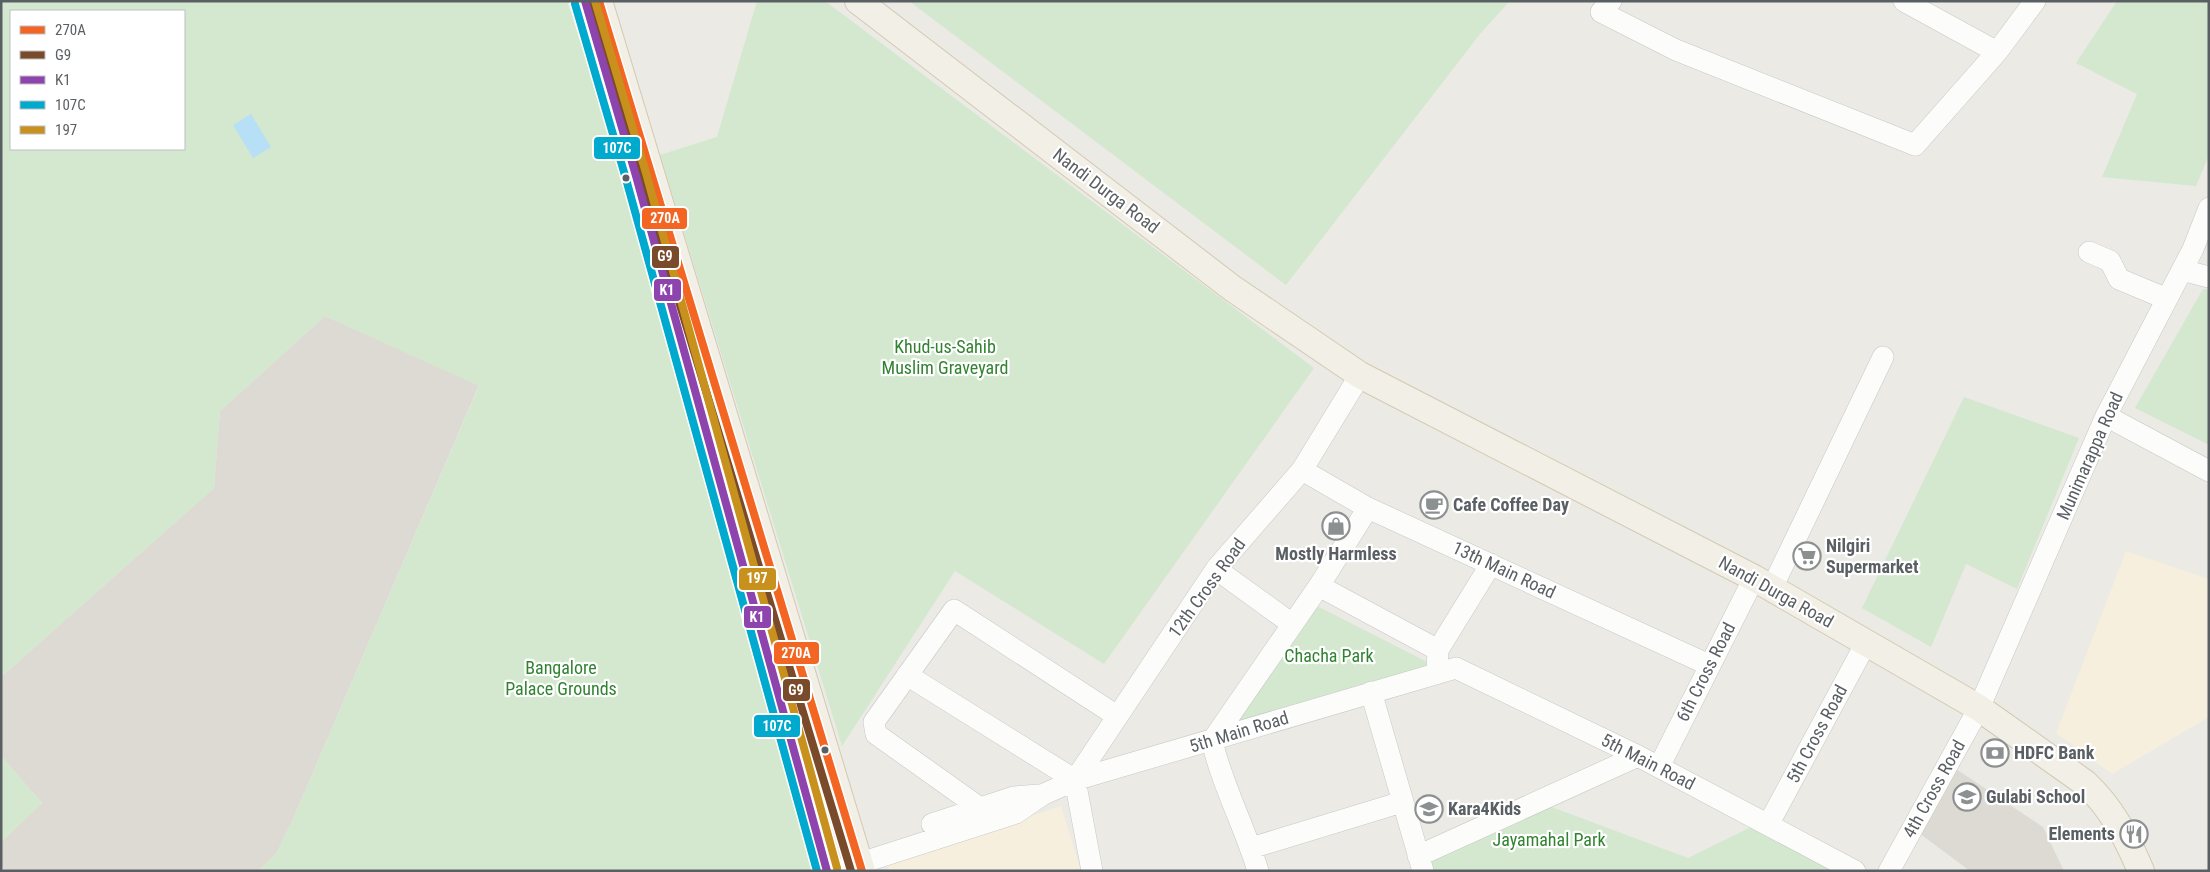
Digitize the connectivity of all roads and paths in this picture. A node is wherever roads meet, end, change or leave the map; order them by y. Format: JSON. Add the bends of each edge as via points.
{"nodes":[{"id":1,"x":586,"y":1,"type":"edge"},
{"id":2,"x":599,"y":1,"type":"edge"},
{"id":3,"x":858,"y":1,"type":"edge"},
{"id":4,"x":886,"y":1,"type":"edge"},
{"id":5,"x":1611,"y":1,"type":"edge"},
{"id":6,"x":1904,"y":1,"type":"edge"},
{"id":7,"x":2035,"y":1,"type":"edge"},
{"id":8,"x":1997,"y":52,"type":"junction"},
{"id":9,"x":2209,"y":208,"type":"edge"},
{"id":10,"x":2089,"y":252,"type":"dead end"},
{"id":11,"x":2182,"y":270,"type":"junction"},
{"id":12,"x":2209,"y":277,"type":"edge"},
{"id":13,"x":2167,"y":299,"type":"junction"},
{"id":14,"x":1883,"y":357,"type":"dead end"},
{"id":15,"x":1360,"y":375,"type":"junction"},
{"id":16,"x":2106,"y":416,"type":"junction"},
{"id":17,"x":1302,"y":470,"type":"junction"},
{"id":18,"x":2209,"y":471,"type":"edge"},
{"id":19,"x":1368,"y":508,"type":"junction"},
{"id":20,"x":1491,"y":564,"type":"junction"},
{"id":21,"x":1216,"y":569,"type":"junction"},
{"id":22,"x":1763,"y":583,"type":"junction"},
{"id":23,"x":1319,"y":586,"type":"junction"},
{"id":24,"x":1292,"y":624,"type":"junction"},
{"id":25,"x":1866,"y":643,"type":"junction"},
{"id":26,"x":1438,"y":650,"type":"junction"},
{"id":27,"x":1708,"y":665,"type":"junction"},
{"id":28,"x":1437,"y":673,"type":"junction"},
{"id":29,"x":907,"y":675,"type":"junction"},
{"id":30,"x":1371,"y":692,"type":"junction"},
{"id":31,"x":1979,"y":708,"type":"junction"},
{"id":32,"x":1117,"y":716,"type":"junction"},
{"id":33,"x":1212,"y":741,"type":"junction"},
{"id":34,"x":1638,"y":756,"type":"junction"},
{"id":35,"x":1659,"y":767,"type":"junction"},
{"id":36,"x":1075,"y":780,"type":"junction"},
{"id":37,"x":1042,"y":795,"type":"junction"},
{"id":38,"x":1402,"y":802,"type":"junction"},
{"id":39,"x":980,"y":808,"type":"junction"},
{"id":40,"x":1768,"y":825,"type":"junction"},
{"id":41,"x":1251,"y":848,"type":"junction"},
{"id":42,"x":1421,"y":863,"type":"edge"},
{"id":43,"x":844,"y":864,"type":"edge"},
{"id":44,"x":1092,"y":871,"type":"edge"},
{"id":45,"x":1258,"y":871,"type":"edge"},
{"id":46,"x":1855,"y":871,"type":"edge"},
{"id":47,"x":1890,"y":871,"type":"edge"},
{"id":48,"x":2141,"y":871,"type":"edge"}],
"edges":[{"from":1,"to":43,"type":"main road"},
{"from":2,"to":43,"type":"main road"},
{"from":3,"to":15,"type":"main road","name":"Nandi Durga Road","via":[[1232,288]]},
{"from":4,"to":15,"type":"main road","name":"Nandi Durga Road","via":[[1242,274]]},
{"from":5,"to":8,"type":"street","via":[[1600,12],[1676,50],[1916,145]]},
{"from":6,"to":8,"type":"street"},
{"from":7,"to":8,"type":"street"},
{"from":9,"to":11,"type":"street","name":"Munimarappa Road"},
{"from":10,"to":13,"type":"street","via":[[2110,261],[2118,279]]},
{"from":11,"to":12,"type":"street"},
{"from":11,"to":13,"type":"street","name":"Munimarappa Road"},
{"from":13,"to":16,"type":"street","name":"Munimarappa Road"},
{"from":14,"to":22,"type":"street","name":"6th Cross Road"},
{"from":15,"to":17,"type":"street","name":"12th Cross Road"},
{"from":15,"to":22,"type":"main road","name":"Nandi Durga Road"},
{"from":16,"to":18,"type":"street"},
{"from":16,"to":31,"type":"street","name":"Munimarappa Road"},
{"from":17,"to":19,"type":"street","name":"13th Main Road"},
{"from":17,"to":21,"type":"street","name":"12th Cross Road"},
{"from":19,"to":20,"type":"street","name":"13th Main Road"},
{"from":19,"to":23,"type":"street"},
{"from":20,"to":26,"type":"street"},
{"from":20,"to":27,"type":"street","name":"13th Main Road"},
{"from":21,"to":24,"type":"street"},
{"from":21,"to":32,"type":"street","name":"12th Cross Road"},
{"from":22,"to":25,"type":"main road","name":"Nandi Durga Road"},
{"from":22,"to":27,"type":"street","name":"6th Cross Road"},
{"from":23,"to":24,"type":"street"},
{"from":23,"to":26,"type":"street"},
{"from":24,"to":33,"type":"street"},
{"from":25,"to":31,"type":"main road","name":"Nandi Durga Road"},
{"from":25,"to":40,"type":"street","name":"5th Cross Road"},
{"from":26,"to":28,"type":"street"},
{"from":27,"to":35,"type":"street","name":"6th Cross Road"},
{"from":28,"to":30,"type":"street","name":"5th Main Road"},
{"from":28,"to":34,"type":"street","name":"5th Main Road","via":[[1456,668]]},
{"from":29,"to":32,"type":"street","via":[[954,610]]},
{"from":29,"to":36,"type":"street"},
{"from":29,"to":39,"type":"street","via":[[874,722],[876,734]]},
{"from":30,"to":33,"type":"street","name":"5th Main Road"},
{"from":30,"to":38,"type":"street"},
{"from":31,"to":47,"type":"street","name":"4th Cross Road"},
{"from":31,"to":48,"type":"main road","name":"Nandi Durga Road","via":[[2101,798],[2126,835]]},
{"from":32,"to":36,"type":"street","name":"12th Cross Road"},
{"from":33,"to":36,"type":"street","name":"5th Main Road"},
{"from":33,"to":41,"type":"street"},
{"from":34,"to":35,"type":"street","name":"5th Main Road"},
{"from":34,"to":42,"type":"street"},
{"from":35,"to":40,"type":"street","name":"5th Main Road"},
{"from":36,"to":37,"type":"street","name":"5th Main Road"},
{"from":36,"to":44,"type":"street"},
{"from":37,"to":39,"type":"street","name":"5th Main Road","via":[[1014,797]]},
{"from":37,"to":43,"type":"street","name":"5th Main Road","via":[[1016,813]]},
{"from":38,"to":41,"type":"street"},
{"from":38,"to":42,"type":"street"},
{"from":39,"to":43,"type":"street","name":"5th Main Road"},
{"from":40,"to":46,"type":"street","name":"5th Main Road"},
{"from":41,"to":45,"type":"street"}]}
